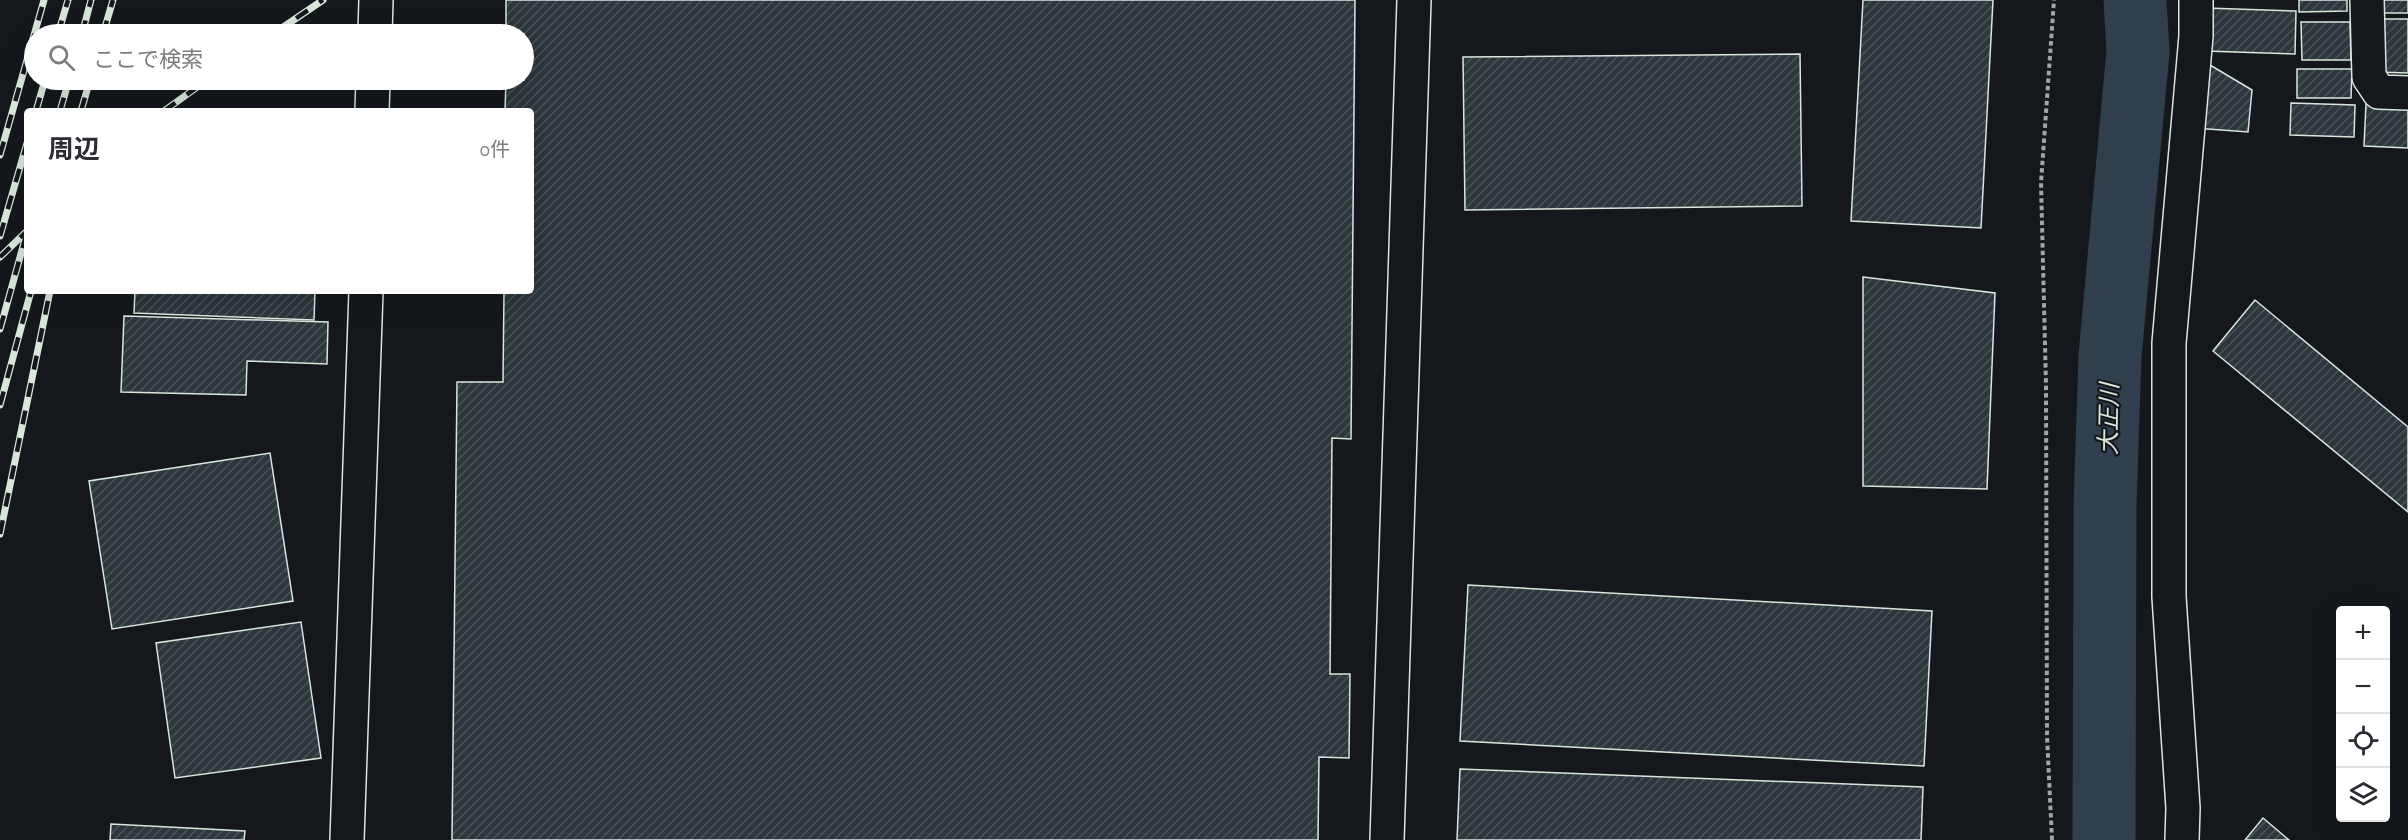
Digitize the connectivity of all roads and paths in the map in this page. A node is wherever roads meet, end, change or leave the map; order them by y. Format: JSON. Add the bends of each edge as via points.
{"nodes":[{"id":1,"x":376,"y":0,"type":"edge"},
{"id":2,"x":1414,"y":0,"type":"edge"},
{"id":3,"x":2054,"y":0,"type":"edge"},
{"id":4,"x":2196,"y":0,"type":"edge"},
{"id":5,"x":2367,"y":0,"type":"edge"},
{"id":6,"x":375,"y":24,"type":"edge"},
{"id":7,"x":373,"y":90,"type":"edge"},
{"id":8,"x":2408,"y":93,"type":"edge"},
{"id":9,"x":372,"y":108,"type":"edge"},
{"id":10,"x":366,"y":294,"type":"edge"},
{"id":11,"x":347,"y":840,"type":"edge"},
{"id":12,"x":1387,"y":840,"type":"edge"},
{"id":13,"x":2052,"y":840,"type":"edge"},
{"id":14,"x":2182,"y":840,"type":"edge"}],
"edges":[{"from":1,"to":6,"type":"street"},
{"from":2,"to":12,"type":"street"},
{"from":3,"to":13,"type":"path","via":[[2041,183],[2047,736]]},
{"from":4,"to":14,"type":"street","via":[[2169,343],[2169,597]]},
{"from":5,"to":8,"type":"street","via":[[2369,77],[2379,92]]},
{"from":7,"to":9,"type":"street"},
{"from":10,"to":11,"type":"street"}]}
